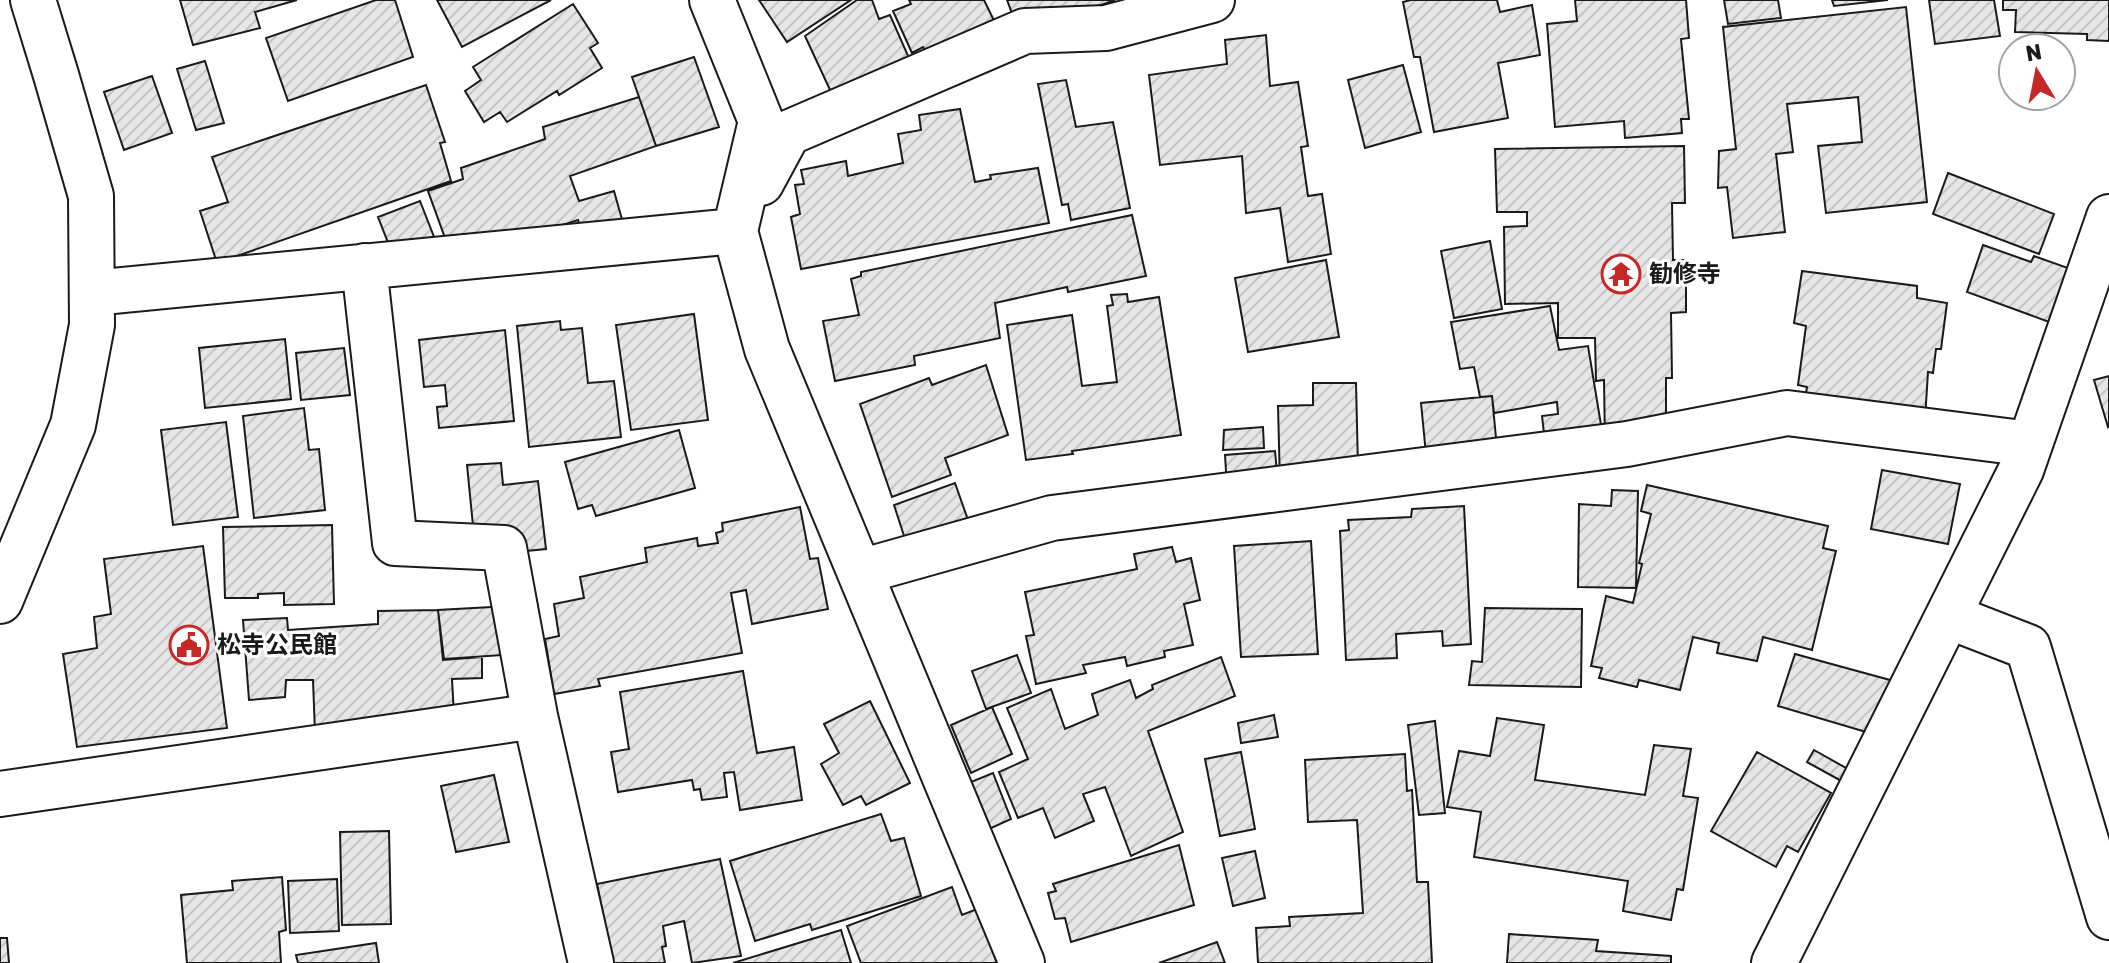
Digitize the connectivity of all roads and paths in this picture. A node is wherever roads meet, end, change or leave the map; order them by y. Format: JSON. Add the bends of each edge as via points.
{"nodes":[{"id":1,"x":33,"y":0,"type":"edge"},
{"id":2,"x":712,"y":0,"type":"edge"},
{"id":3,"x":1212,"y":0,"type":"edge"},
{"id":4,"x":2109,"y":217,"type":"edge"},
{"id":5,"x":735,"y":231,"type":"junction"},
{"id":6,"x":364,"y":266,"type":"junction"},
{"id":7,"x":92,"y":293,"type":"junction"},
{"id":8,"x":2030,"y":444,"type":"junction"},
{"id":9,"x":860,"y":572,"type":"junction"},
{"id":10,"x":0,"y":601,"type":"edge"},
{"id":11,"x":1948,"y":616,"type":"junction"},
{"id":12,"x":535,"y":716,"type":"junction"},
{"id":13,"x":0,"y":794,"type":"edge"},
{"id":14,"x":2109,"y":917,"type":"edge"},
{"id":15,"x":591,"y":963,"type":"edge"},
{"id":16,"x":1022,"y":963,"type":"edge"},
{"id":17,"x":1774,"y":963,"type":"edge"}],
"edges":[{"from":1,"to":7,"type":"street","via":[[91,196]]},
{"from":2,"to":5,"type":"street","via":[[761,121]]},
{"from":3,"to":5,"type":"street","via":[[1106,28],[1025,31],[788,133]]},
{"from":4,"to":8,"type":"street"},
{"from":5,"to":6,"type":"street"},
{"from":5,"to":9,"type":"street","via":[[767,349]]},
{"from":6,"to":7,"type":"street"},
{"from":6,"to":12,"type":"street","via":[[395,543],[504,548]]},
{"from":7,"to":10,"type":"street","via":[[92,325],[73,425]]},
{"from":8,"to":9,"type":"street","via":[[1787,413],[1627,444],[1052,518]]},
{"from":8,"to":11,"type":"street"},
{"from":9,"to":16,"type":"street"},
{"from":11,"to":14,"type":"street","via":[[2028,647]]},
{"from":11,"to":17,"type":"street"},
{"from":12,"to":13,"type":"street"},
{"from":12,"to":15,"type":"street"}]}
